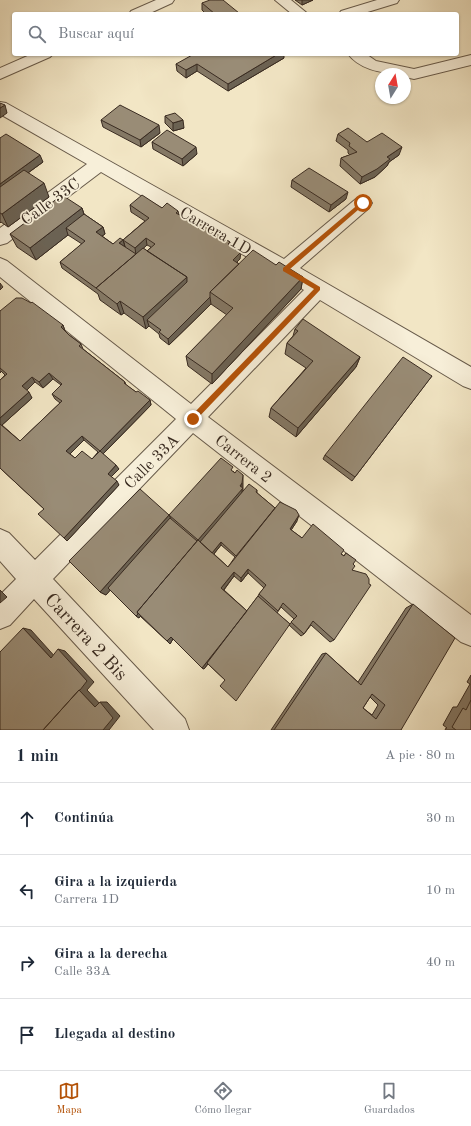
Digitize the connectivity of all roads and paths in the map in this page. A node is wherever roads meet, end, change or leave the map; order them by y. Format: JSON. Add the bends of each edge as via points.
{"nodes":[{"id":1,"x":167,"y":0,"type":"edge"},
{"id":2,"x":282,"y":0,"type":"edge"},
{"id":3,"x":392,"y":0,"type":"edge"},
{"id":4,"x":140,"y":12,"type":"edge"},
{"id":5,"x":298,"y":12,"type":"edge"},
{"id":6,"x":353,"y":12,"type":"edge"},
{"id":7,"x":40,"y":56,"type":"edge"},
{"id":8,"x":359,"y":56,"type":"edge"},
{"id":9,"x":471,"y":60,"type":"edge"},
{"id":10,"x":0,"y":74,"type":"edge"},
{"id":11,"x":0,"y":107,"type":"edge"},
{"id":12,"x":100,"y":164,"type":"junction"},
{"id":13,"x":363,"y":203,"type":"dead end"},
{"id":14,"x":0,"y":238,"type":"edge"},
{"id":15,"x":0,"y":266,"type":"edge"},
{"id":16,"x":285,"y":269,"type":"junction"},
{"id":17,"x":318,"y":288,"type":"junction"},
{"id":18,"x":471,"y":379,"type":"edge"},
{"id":19,"x":193,"y":419,"type":"junction"},
{"id":20,"x":0,"y":542,"type":"edge"},
{"id":21,"x":35,"y":579,"type":"junction"},
{"id":22,"x":0,"y":615,"type":"edge"},
{"id":23,"x":458,"y":632,"type":"edge"},
{"id":24,"x":174,"y":730,"type":"edge"}],
"edges":[{"from":1,"to":4,"type":"street"},
{"from":2,"to":5,"type":"street"},
{"from":3,"to":6,"type":"street"},
{"from":7,"to":10,"type":"street"},
{"from":8,"to":9,"type":"street","via":[[370,65],[414,74]]},
{"from":11,"to":12,"type":"street","name":"Carrera 1D"},
{"from":12,"to":14,"type":"street","name":"Calle 33C"},
{"from":12,"to":16,"type":"street","name":"Carrera 1D"},
{"from":13,"to":16,"type":"street"},
{"from":15,"to":19,"type":"street","name":"Carrera 2"},
{"from":16,"to":17,"type":"street","name":"Carrera 1D"},
{"from":17,"to":18,"type":"street","name":"Carrera 1D"},
{"from":17,"to":19,"type":"street","name":"Calle 33A"},
{"from":19,"to":21,"type":"street","name":"Calle 33A"},
{"from":19,"to":23,"type":"street","name":"Carrera 2"},
{"from":20,"to":21,"type":"street","name":"Carrera 2 Bis"},
{"from":21,"to":22,"type":"street","name":"Calle 33A"},
{"from":21,"to":24,"type":"street","name":"Carrera 2 Bis"}]}
